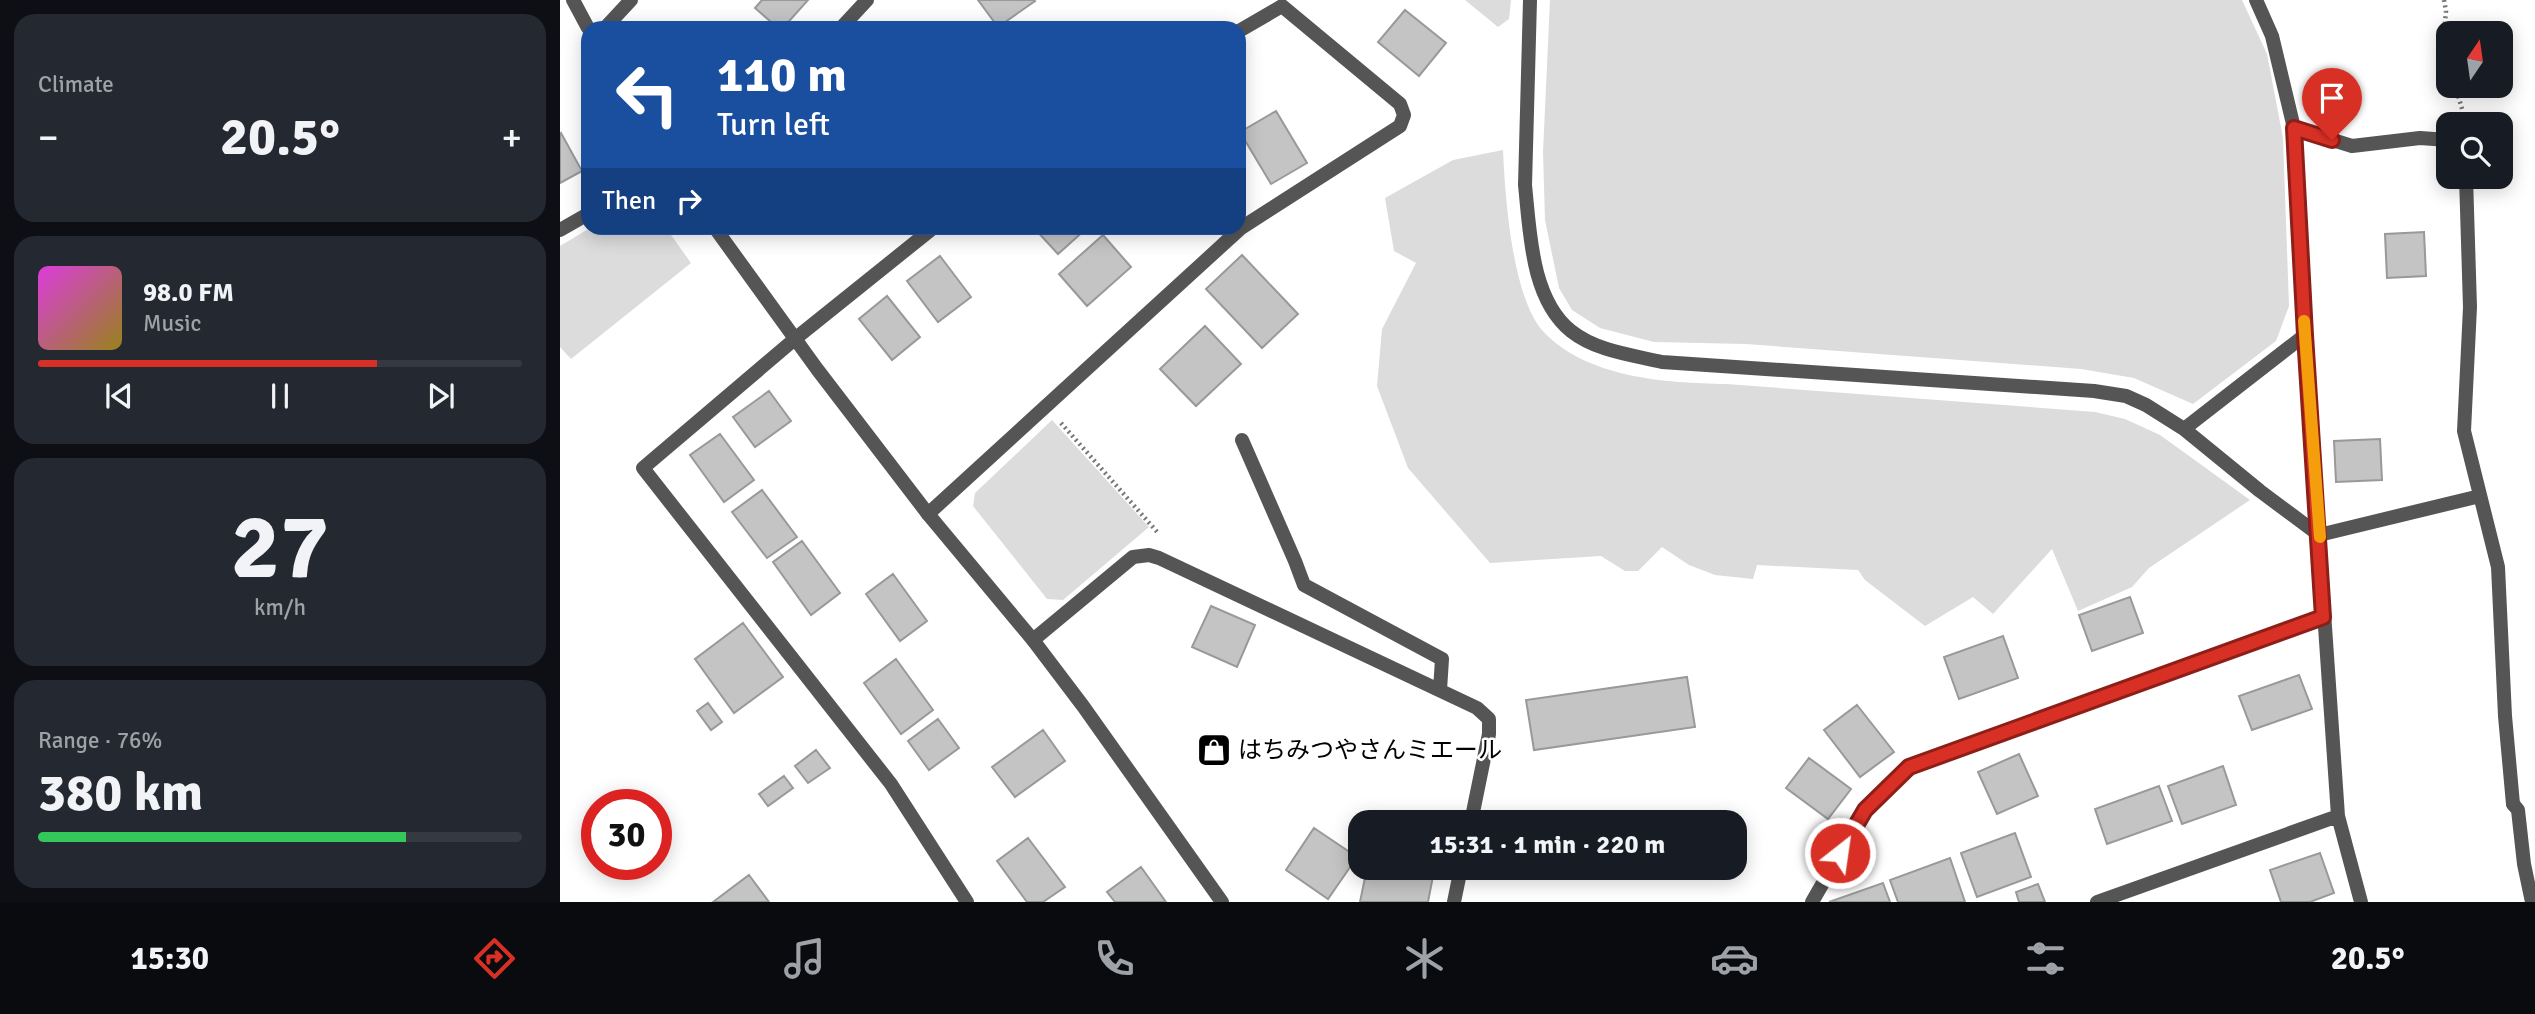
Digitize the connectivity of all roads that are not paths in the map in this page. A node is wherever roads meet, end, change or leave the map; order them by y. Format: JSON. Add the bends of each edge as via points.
{"nodes":[{"id":1,"x":573,"y":0,"type":"edge"},
{"id":2,"x":631,"y":0,"type":"edge"},
{"id":3,"x":867,"y":0,"type":"edge"},
{"id":4,"x":1530,"y":0,"type":"edge"},
{"id":5,"x":2256,"y":0,"type":"edge"},
{"id":6,"x":584,"y":21,"type":"edge"},
{"id":7,"x":612,"y":21,"type":"edge"},
{"id":8,"x":848,"y":21,"type":"edge"},
{"id":9,"x":1246,"y":27,"type":"edge"},
{"id":10,"x":2294,"y":128,"type":"junction"},
{"id":11,"x":2436,"y":140,"type":"edge"},
{"id":12,"x":2466,"y":189,"type":"edge"},
{"id":13,"x":581,"y":218,"type":"edge"},
{"id":14,"x":1246,"y":225,"type":"edge"},
{"id":15,"x":560,"y":230,"type":"edge"},
{"id":16,"x":720,"y":235,"type":"edge"},
{"id":17,"x":924,"y":235,"type":"edge"},
{"id":18,"x":1233,"y":235,"type":"edge"},
{"id":19,"x":2305,"y":335,"type":"junction"},
{"id":20,"x":796,"y":338,"type":"junction"},
{"id":21,"x":2184,"y":429,"type":"junction"},
{"id":22,"x":1242,"y":440,"type":"dead end"},
{"id":23,"x":2480,"y":496,"type":"junction"},
{"id":24,"x":928,"y":514,"type":"junction"},
{"id":25,"x":2319,"y":534,"type":"junction"},
{"id":26,"x":2323,"y":617,"type":"junction"},
{"id":27,"x":1033,"y":640,"type":"junction"},
{"id":28,"x":1440,"y":690,"type":"junction"},
{"id":29,"x":1473,"y":810,"type":"edge"},
{"id":30,"x":2338,"y":816,"type":"junction"},
{"id":31,"x":1459,"y":880,"type":"edge"},
{"id":32,"x":967,"y":902,"type":"edge"},
{"id":33,"x":1222,"y":902,"type":"edge"},
{"id":34,"x":1454,"y":902,"type":"edge"},
{"id":35,"x":1812,"y":902,"type":"edge"},
{"id":36,"x":2097,"y":902,"type":"edge"},
{"id":37,"x":2361,"y":902,"type":"edge"},
{"id":38,"x":2532,"y":902,"type":"edge"}],
"edges":[{"from":1,"to":6,"type":"street"},
{"from":2,"to":7,"type":"street"},
{"from":3,"to":8,"type":"street"},
{"from":4,"to":21,"type":"street","via":[[1528,213],[1547,300],[1572,332],[1607,349],[1662,362],[2126,396]]},
{"from":5,"to":10,"type":"street","via":[[2272,36]]},
{"from":9,"to":14,"type":"street","via":[[1282,6],[1400,104],[1404,115],[1400,126]]},
{"from":10,"to":11,"type":"street","via":[[2351,146]]},
{"from":10,"to":19,"type":"street"},
{"from":12,"to":23,"type":"street","via":[[2470,307],[2464,431]]},
{"from":13,"to":15,"type":"street"},
{"from":16,"to":20,"type":"street"},
{"from":17,"to":20,"type":"street"},
{"from":18,"to":24,"type":"street"},
{"from":19,"to":21,"type":"street"},
{"from":19,"to":25,"type":"street"},
{"from":20,"to":24,"type":"street"},
{"from":20,"to":32,"type":"street","via":[[643,468],[891,783]]},
{"from":21,"to":25,"type":"street"},
{"from":22,"to":28,"type":"street","via":[[1304,586],[1442,659]]},
{"from":23,"to":25,"type":"street"},
{"from":23,"to":38,"type":"street","via":[[2498,567],[2513,804],[2518,810]]},
{"from":24,"to":27,"type":"street"},
{"from":25,"to":26,"type":"street"},
{"from":26,"to":30,"type":"street"},
{"from":26,"to":35,"type":"street","via":[[1909,767],[1865,810]]},
{"from":27,"to":28,"type":"street","via":[[1133,557],[1149,555]]},
{"from":27,"to":33,"type":"street"},
{"from":28,"to":29,"type":"street","via":[[1478,708],[1489,719]]},
{"from":30,"to":36,"type":"street"},
{"from":30,"to":37,"type":"street"},
{"from":31,"to":34,"type":"street"}]}
